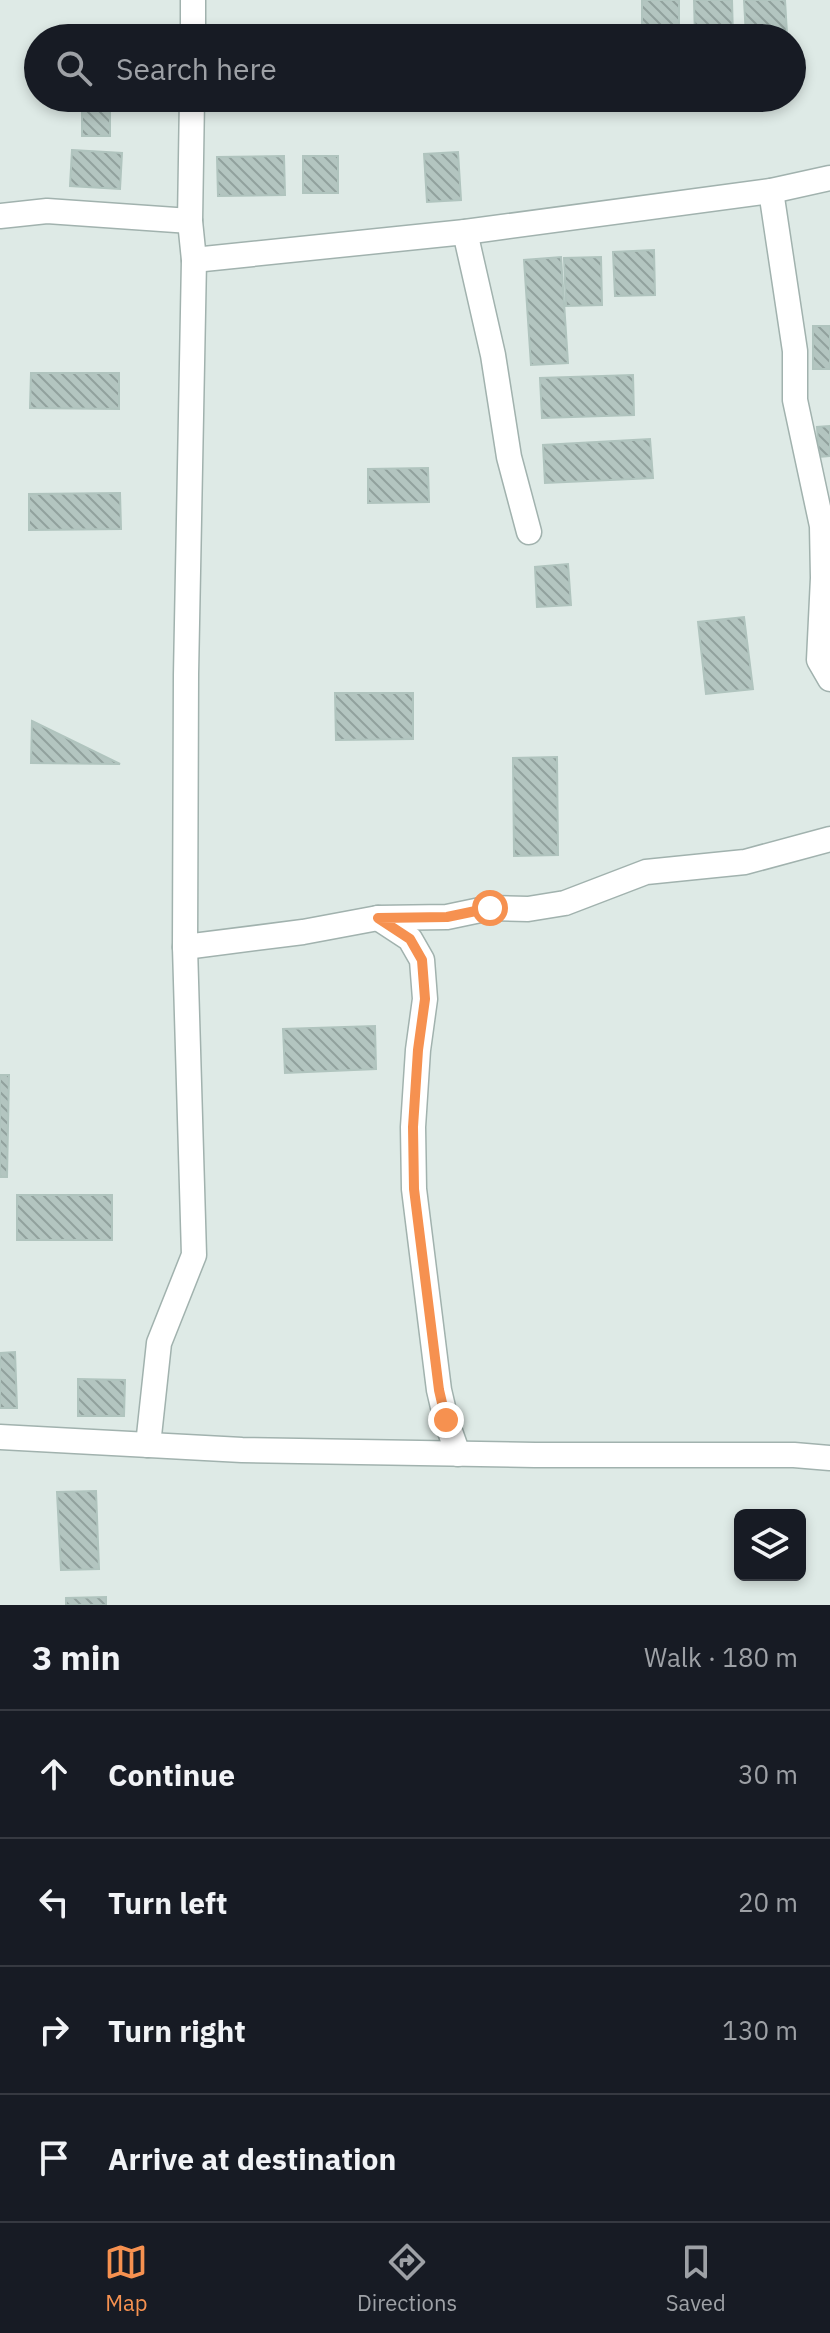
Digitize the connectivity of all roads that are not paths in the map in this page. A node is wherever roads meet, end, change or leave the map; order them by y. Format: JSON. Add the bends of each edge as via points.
{"nodes":[{"id":1,"x":193,"y":0,"type":"edge"},
{"id":2,"x":193,"y":24,"type":"edge"},
{"id":3,"x":192,"y":112,"type":"edge"},
{"id":4,"x":830,"y":178,"type":"edge"},
{"id":5,"x":771,"y":191,"type":"junction"},
{"id":6,"x":0,"y":216,"type":"edge"},
{"id":7,"x":190,"y":221,"type":"junction"},
{"id":8,"x":465,"y":232,"type":"junction"},
{"id":9,"x":194,"y":260,"type":"junction"},
{"id":10,"x":529,"y":532,"type":"dead end"},
{"id":11,"x":830,"y":679,"type":"edge"},
{"id":12,"x":830,"y":839,"type":"edge"},
{"id":13,"x":378,"y":918,"type":"junction"},
{"id":14,"x":185,"y":947,"type":"junction"},
{"id":15,"x":0,"y":1437,"type":"edge"},
{"id":16,"x":148,"y":1445,"type":"junction"},
{"id":17,"x":458,"y":1454,"type":"junction"},
{"id":18,"x":830,"y":1458,"type":"edge"}],
"edges":[{"from":1,"to":2,"type":"street"},
{"from":3,"to":7,"type":"street"},
{"from":4,"to":5,"type":"street"},
{"from":5,"to":8,"type":"street"},
{"from":5,"to":11,"type":"street","via":[[795,351],[795,400],[822,526],[819,660]]},
{"from":6,"to":7,"type":"street","via":[[47,211]]},
{"from":7,"to":9,"type":"street"},
{"from":8,"to":9,"type":"street"},
{"from":8,"to":10,"type":"street"},
{"from":9,"to":14,"type":"street"},
{"from":12,"to":13,"type":"street","via":[[745,862],[646,872],[565,903],[447,917]]},
{"from":13,"to":14,"type":"street"},
{"from":13,"to":17,"type":"street","via":[[410,939],[422,960],[425,999],[413,1127],[414,1189],[439,1390]]},
{"from":14,"to":16,"type":"street","via":[[194,1255],[159,1343]]},
{"from":15,"to":16,"type":"street"},
{"from":16,"to":17,"type":"street"},
{"from":17,"to":18,"type":"street"}]}
